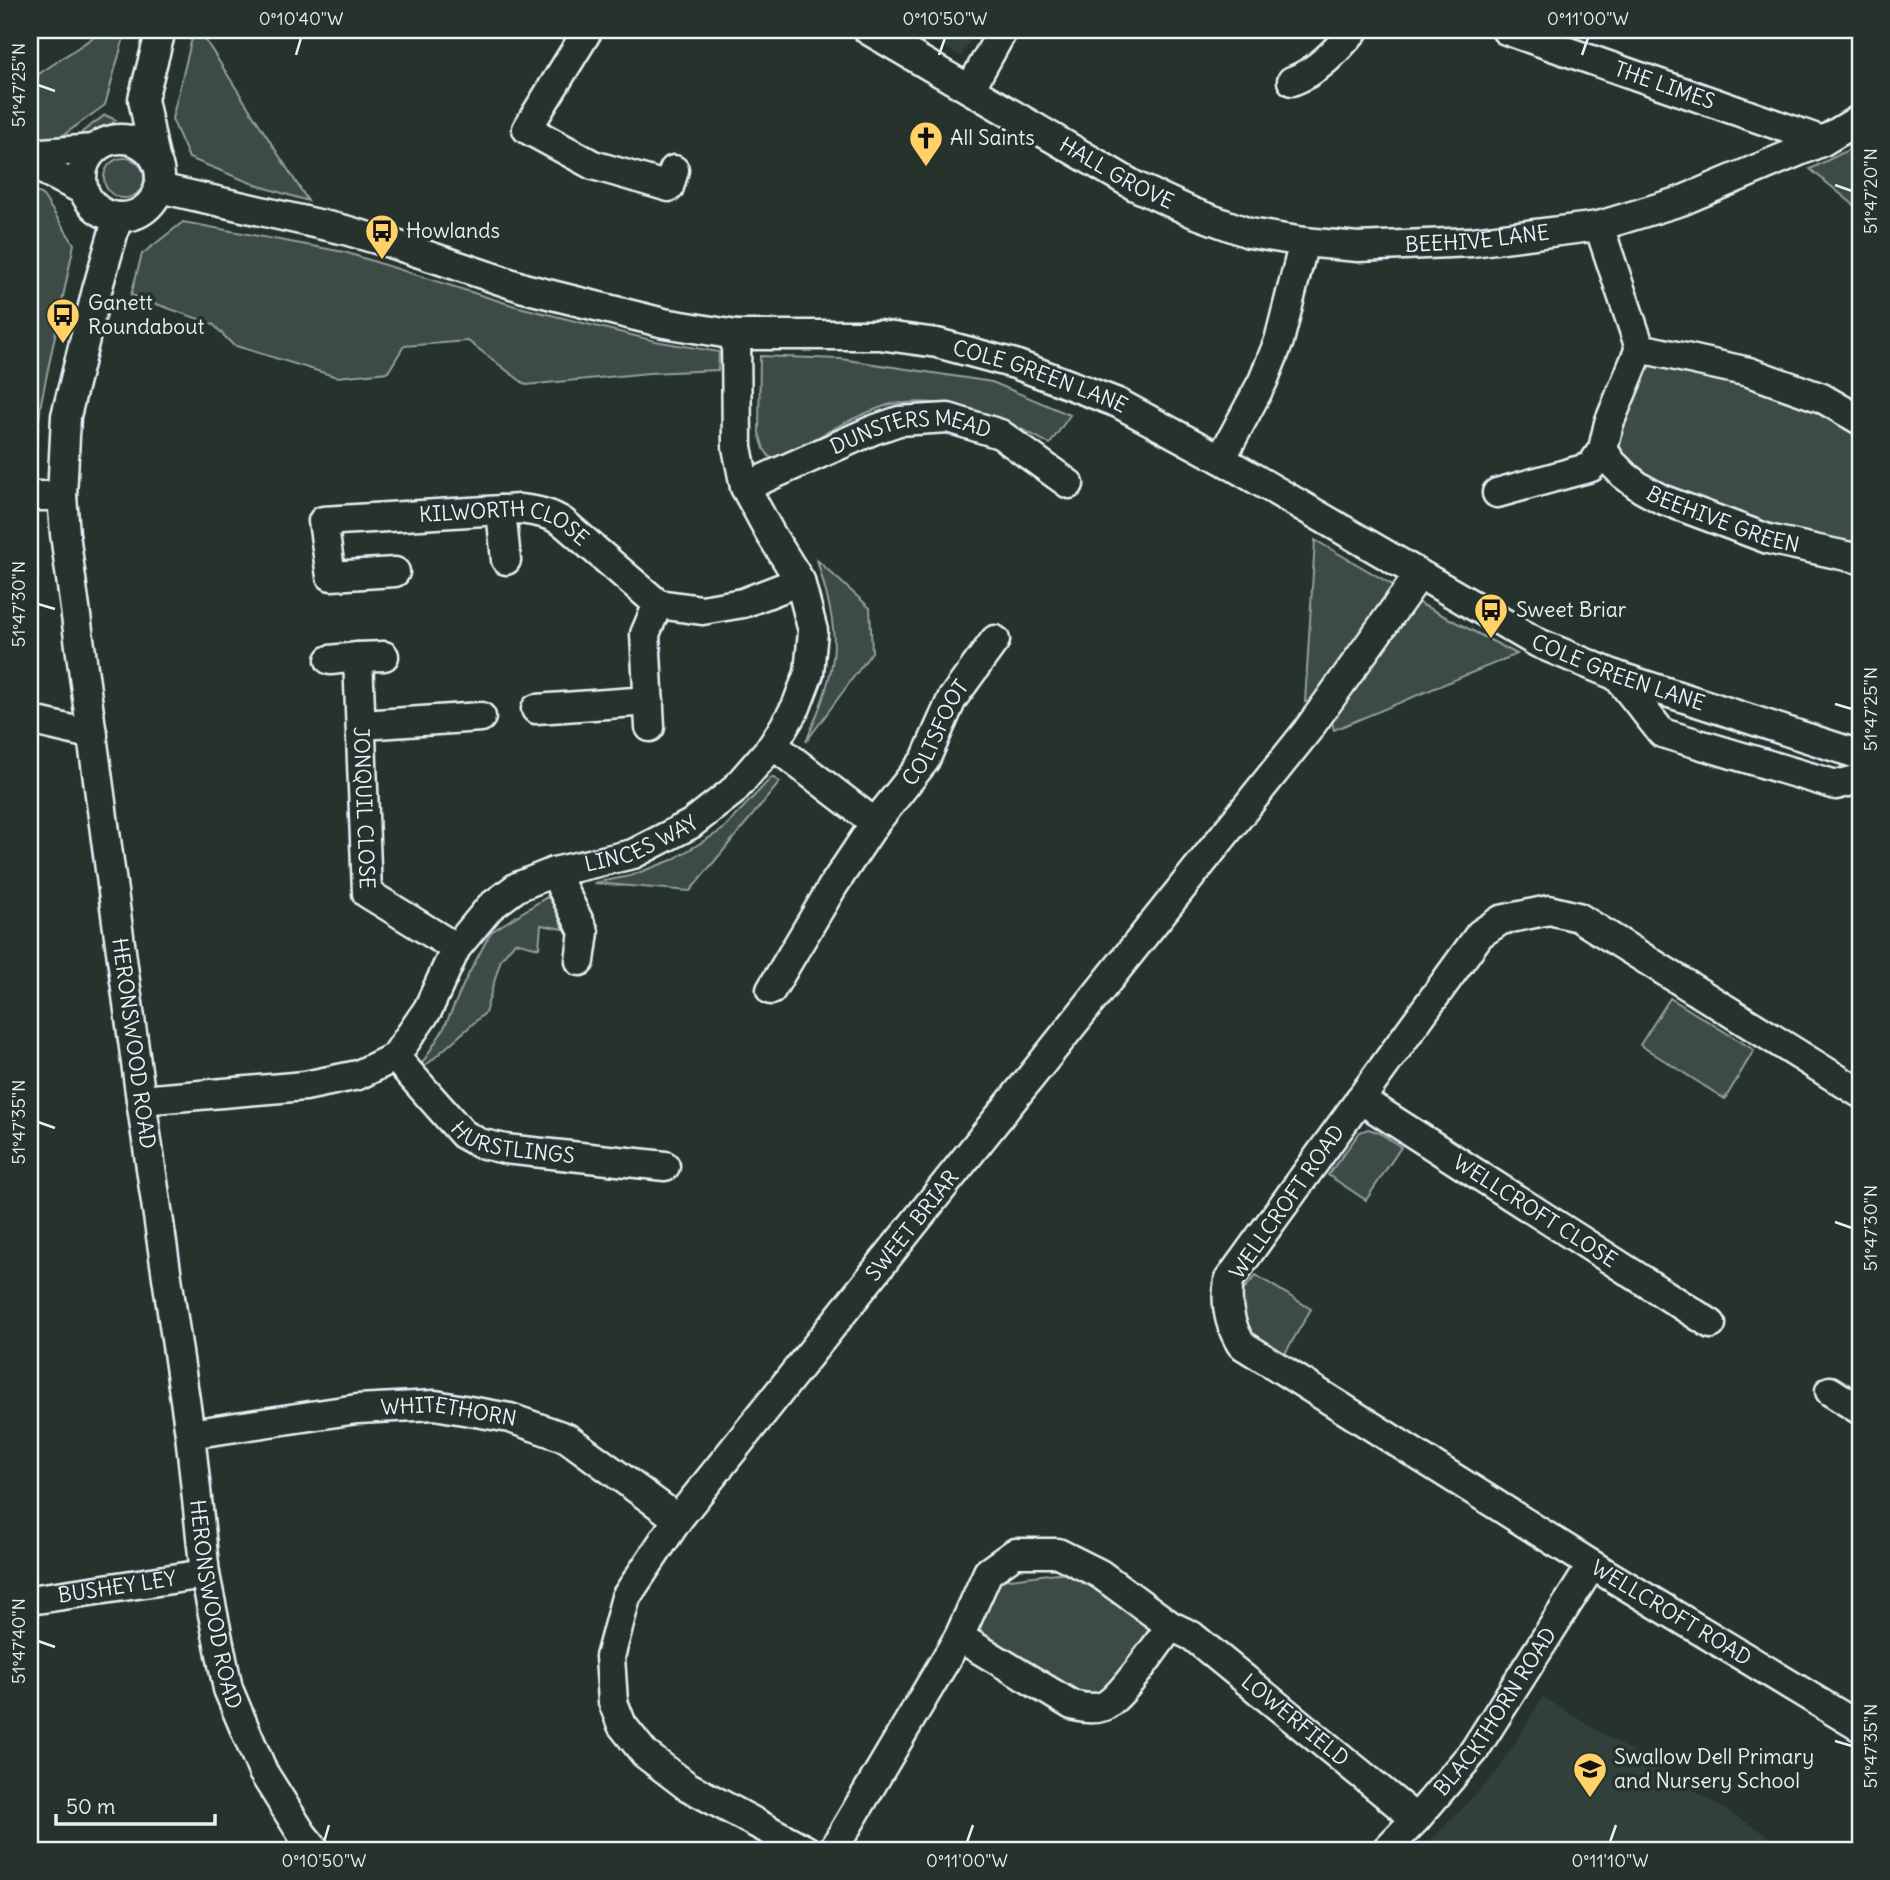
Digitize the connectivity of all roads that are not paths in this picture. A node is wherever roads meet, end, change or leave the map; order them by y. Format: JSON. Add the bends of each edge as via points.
{"nodes":[{"id":1,"x":161,"y":30,"type":"edge"},
{"id":2,"x":588,"y":30,"type":"edge"},
{"id":3,"x":868,"y":30,"type":"edge"},
{"id":4,"x":1003,"y":30,"type":"edge"},
{"id":5,"x":1354,"y":30,"type":"edge"},
{"id":6,"x":1506,"y":30,"type":"edge"},
{"id":7,"x":1292,"y":81,"type":"dead end"},
{"id":8,"x":970,"y":89,"type":"junction"},
{"id":9,"x":143,"y":99,"type":"junction"},
{"id":10,"x":1860,"y":119,"type":"edge"},
{"id":11,"x":1823,"y":141,"type":"junction"},
{"id":12,"x":99,"y":145,"type":"junction"},
{"id":13,"x":30,"y":154,"type":"edge"},
{"id":14,"x":155,"y":158,"type":"junction"},
{"id":15,"x":30,"y":163,"type":"edge"},
{"id":16,"x":674,"y":170,"type":"dead end"},
{"id":17,"x":159,"y":188,"type":"junction"},
{"id":18,"x":83,"y":190,"type":"junction"},
{"id":19,"x":118,"y":217,"type":"junction"},
{"id":20,"x":1599,"y":226,"type":"junction"},
{"id":21,"x":1304,"y":242,"type":"junction"},
{"id":22,"x":736,"y":335,"type":"junction"},
{"id":23,"x":1640,"y":348,"type":"junction"},
{"id":24,"x":1860,"y":420,"type":"edge"},
{"id":25,"x":1603,"y":449,"type":"junction"},
{"id":26,"x":1222,"y":459,"type":"junction"},
{"id":27,"x":1069,"y":484,"type":"dead end"},
{"id":28,"x":745,"y":487,"type":"junction"},
{"id":29,"x":1497,"y":493,"type":"dead end"},
{"id":30,"x":30,"y":496,"type":"edge"},
{"id":31,"x":62,"y":496,"type":"junction"},
{"id":32,"x":501,"y":510,"type":"junction"},
{"id":33,"x":1860,"y":559,"type":"edge"},
{"id":34,"x":506,"y":560,"type":"dead end"},
{"id":35,"x":395,"y":572,"type":"dead end"},
{"id":36,"x":1419,"y":575,"type":"junction"},
{"id":37,"x":800,"y":581,"type":"junction"},
{"id":38,"x":658,"y":604,"type":"junction"},
{"id":39,"x":995,"y":640,"type":"dead end"},
{"id":40,"x":330,"y":660,"type":"dead end"},
{"id":41,"x":1617,"y":676,"type":"junction"},
{"id":42,"x":536,"y":709,"type":"dead end"},
{"id":43,"x":362,"y":714,"type":"junction"},
{"id":44,"x":481,"y":717,"type":"dead end"},
{"id":45,"x":30,"y":720,"type":"edge"},
{"id":46,"x":93,"y":735,"type":"junction"},
{"id":47,"x":773,"y":745,"type":"junction"},
{"id":48,"x":1860,"y":755,"type":"edge"},
{"id":49,"x":1860,"y":779,"type":"edge"},
{"id":50,"x":875,"y":823,"type":"junction"},
{"id":51,"x":554,"y":872,"type":"junction"},
{"id":52,"x":456,"y":948,"type":"junction"},
{"id":53,"x":580,"y":961,"type":"dead end"},
{"id":54,"x":771,"y":990,"type":"dead end"},
{"id":55,"x":395,"y":1057,"type":"junction"},
{"id":56,"x":1860,"y":1093,"type":"edge"},
{"id":57,"x":1360,"y":1099,"type":"junction"},
{"id":58,"x":141,"y":1100,"type":"junction"},
{"id":59,"x":665,"y":1166,"type":"dead end"},
{"id":60,"x":1711,"y":1324,"type":"dead end"},
{"id":61,"x":1830,"y":1391,"type":"dead end"},
{"id":62,"x":1860,"y":1410,"type":"edge"},
{"id":63,"x":190,"y":1434,"type":"junction"},
{"id":64,"x":678,"y":1519,"type":"junction"},
{"id":65,"x":1592,"y":1565,"type":"junction"},
{"id":66,"x":205,"y":1574,"type":"junction"},
{"id":67,"x":30,"y":1600,"type":"edge"},
{"id":68,"x":1171,"y":1626,"type":"junction"},
{"id":69,"x":959,"y":1637,"type":"junction"},
{"id":70,"x":1860,"y":1727,"type":"edge"},
{"id":71,"x":1416,"y":1819,"type":"junction"},
{"id":72,"x":315,"y":1850,"type":"edge"},
{"id":73,"x":806,"y":1850,"type":"edge"},
{"id":74,"x":833,"y":1850,"type":"edge"},
{"id":75,"x":1386,"y":1850,"type":"edge"}],
"edges":[{"from":1,"to":9,"type":"street"},
{"from":2,"to":16,"type":"street","via":[[527,129],[593,165],[669,187]]},
{"from":3,"to":8,"type":"street","name":"HALL GROVE"},
{"from":4,"to":8,"type":"street"},
{"from":5,"to":7,"type":"street","via":[[1338,49]]},
{"from":6,"to":11,"type":"street","name":"THE LIMES"},
{"from":8,"to":21,"type":"street","name":"HALL GROVE","via":[[1135,186],[1182,208],[1249,233]]},
{"from":9,"to":12,"type":"street"},
{"from":9,"to":14,"type":"street"},
{"from":10,"to":11,"type":"street","name":"BEEHIVE LANE"},
{"from":11,"to":20,"type":"street","name":"BEEHIVE LANE","via":[[1681,201]]},
{"from":12,"to":13,"type":"street"},
{"from":12,"to":14,"type":"street","via":[[121,138],[134,141]]},
{"from":12,"to":18,"type":"street","via":[[85,160]]},
{"from":14,"to":17,"type":"street"},
{"from":15,"to":18,"type":"street"},
{"from":17,"to":19,"type":"street","via":[[148,207]]},
{"from":17,"to":22,"type":"street","name":"COLE GREEN LANE","via":[[390,243],[524,288],[664,323]]},
{"from":18,"to":19,"type":"street","via":[[95,208]]},
{"from":19,"to":31,"type":"street","name":"HERONSWOOD ROAD","via":[[66,416]]},
{"from":20,"to":21,"type":"street","name":"BEEHIVE LANE","via":[[1472,242],[1358,247]]},
{"from":20,"to":23,"type":"street"},
{"from":21,"to":26,"type":"street","via":[[1279,341]]},
{"from":22,"to":26,"type":"street","name":"COLE GREEN LANE","via":[[879,335],[937,343],[1015,364],[1118,403]]},
{"from":22,"to":28,"type":"street","name":"LINCES WAY","via":[[737,447]]},
{"from":23,"to":24,"type":"street","via":[[1749,372],[1822,398]]},
{"from":23,"to":25,"type":"street"},
{"from":25,"to":29,"type":"street","via":[[1591,467]]},
{"from":25,"to":33,"type":"street","name":"BEEHIVE GREEN","via":[[1624,475],[1661,499],[1768,539]]},
{"from":26,"to":36,"type":"street","name":"COLE GREEN LANE"},
{"from":27,"to":28,"type":"street","name":"DUNSTERS MEAD","via":[[1000,434],[948,418],[900,421]]},
{"from":28,"to":37,"type":"street","name":"LINCES WAY"},
{"from":30,"to":31,"type":"street"},
{"from":31,"to":46,"type":"street","name":"HERONSWOOD ROAD"},
{"from":32,"to":34,"type":"street"},
{"from":32,"to":35,"type":"street","name":"KILWORTH CLOSE","via":[[323,521],[331,576]]},
{"from":32,"to":38,"type":"street","name":"KILWORTH CLOSE","via":[[552,515]]},
{"from":36,"to":41,"type":"street","name":"COLE GREEN LANE","via":[[1538,643]]},
{"from":36,"to":64,"type":"street","name":"SWEET BRIAR","via":[[1307,731]]},
{"from":37,"to":38,"type":"street","via":[[743,603],[702,610]]},
{"from":37,"to":47,"type":"street","name":"LINCES WAY","via":[[813,631],[809,673],[796,707]]},
{"from":38,"to":42,"type":"street","via":[[645,634],[649,714]]},
{"from":39,"to":50,"type":"street","name":"COLTSFOOT","via":[[952,699],[925,760]]},
{"from":40,"to":43,"type":"street","via":[[371,657]]},
{"from":41,"to":48,"type":"street","name":"COLE GREEN LANE"},
{"from":41,"to":49,"type":"street","via":[[1662,733],[1836,785]]},
{"from":43,"to":44,"type":"street"},
{"from":43,"to":52,"type":"street","name":"JONQUIL CLOSE","via":[[368,893]]},
{"from":45,"to":46,"type":"street"},
{"from":46,"to":58,"type":"street","name":"HERONSWOOD ROAD"},
{"from":47,"to":50,"type":"street"},
{"from":47,"to":51,"type":"street","name":"LINCES WAY","via":[[733,792],[691,824],[633,854]]},
{"from":50,"to":54,"type":"street","name":"COLTSFOOT"},
{"from":51,"to":52,"type":"street","name":"LINCES WAY","via":[[517,887],[490,907]]},
{"from":51,"to":53,"type":"street","via":[[584,932]]},
{"from":52,"to":55,"type":"street","name":"LINCES WAY","via":[[428,1009]]},
{"from":55,"to":58,"type":"street","name":"LINCES WAY","via":[[358,1075],[305,1086]]},
{"from":55,"to":59,"type":"street","name":"HURSTLINGS","via":[[463,1134],[479,1143]]},
{"from":56,"to":57,"type":"street","name":"WELLCROFT ROAD","via":[[1578,918],[1549,909],[1501,920],[1480,933]]},
{"from":57,"to":60,"type":"street","name":"WELLCROFT CLOSE"},
{"from":57,"to":65,"type":"street","name":"WELLCROFT ROAD","via":[[1229,1280],[1226,1297],[1231,1327],[1241,1344]]},
{"from":58,"to":63,"type":"street","name":"HERONSWOOD ROAD"},
{"from":61,"to":62,"type":"street"},
{"from":63,"to":64,"type":"street","name":"WHITETHORN","via":[[358,1409],[435,1405],[510,1418],[567,1438]]},
{"from":63,"to":66,"type":"street","name":"HERONSWOOD ROAD"},
{"from":64,"to":73,"type":"street","name":"SWEET BRIAR","via":[[626,1597],[610,1657],[613,1702],[622,1725],[645,1754],[687,1786]]},
{"from":65,"to":70,"type":"street","name":"WELLCROFT ROAD"},
{"from":65,"to":71,"type":"street","name":"BLACKTHORN ROAD","via":[[1474,1751]]},
{"from":66,"to":67,"type":"street","name":"BUSHEY LEY"},
{"from":66,"to":72,"type":"street","name":"HERONSWOOD ROAD","via":[[228,1689],[263,1772]]},
{"from":68,"to":69,"type":"street","via":[[1118,1696],[1105,1706],[1086,1709]]},
{"from":68,"to":69,"type":"street","name":"LOWERFIELD","via":[[1100,1574],[1058,1553],[1014,1553],[988,1573]]},
{"from":68,"to":71,"type":"street","name":"LOWERFIELD","via":[[1192,1636]]},
{"from":69,"to":74,"type":"street","name":"LOWERFIELD"},
{"from":71,"to":75,"type":"street","name":"BLACKTHORN ROAD"}]}
